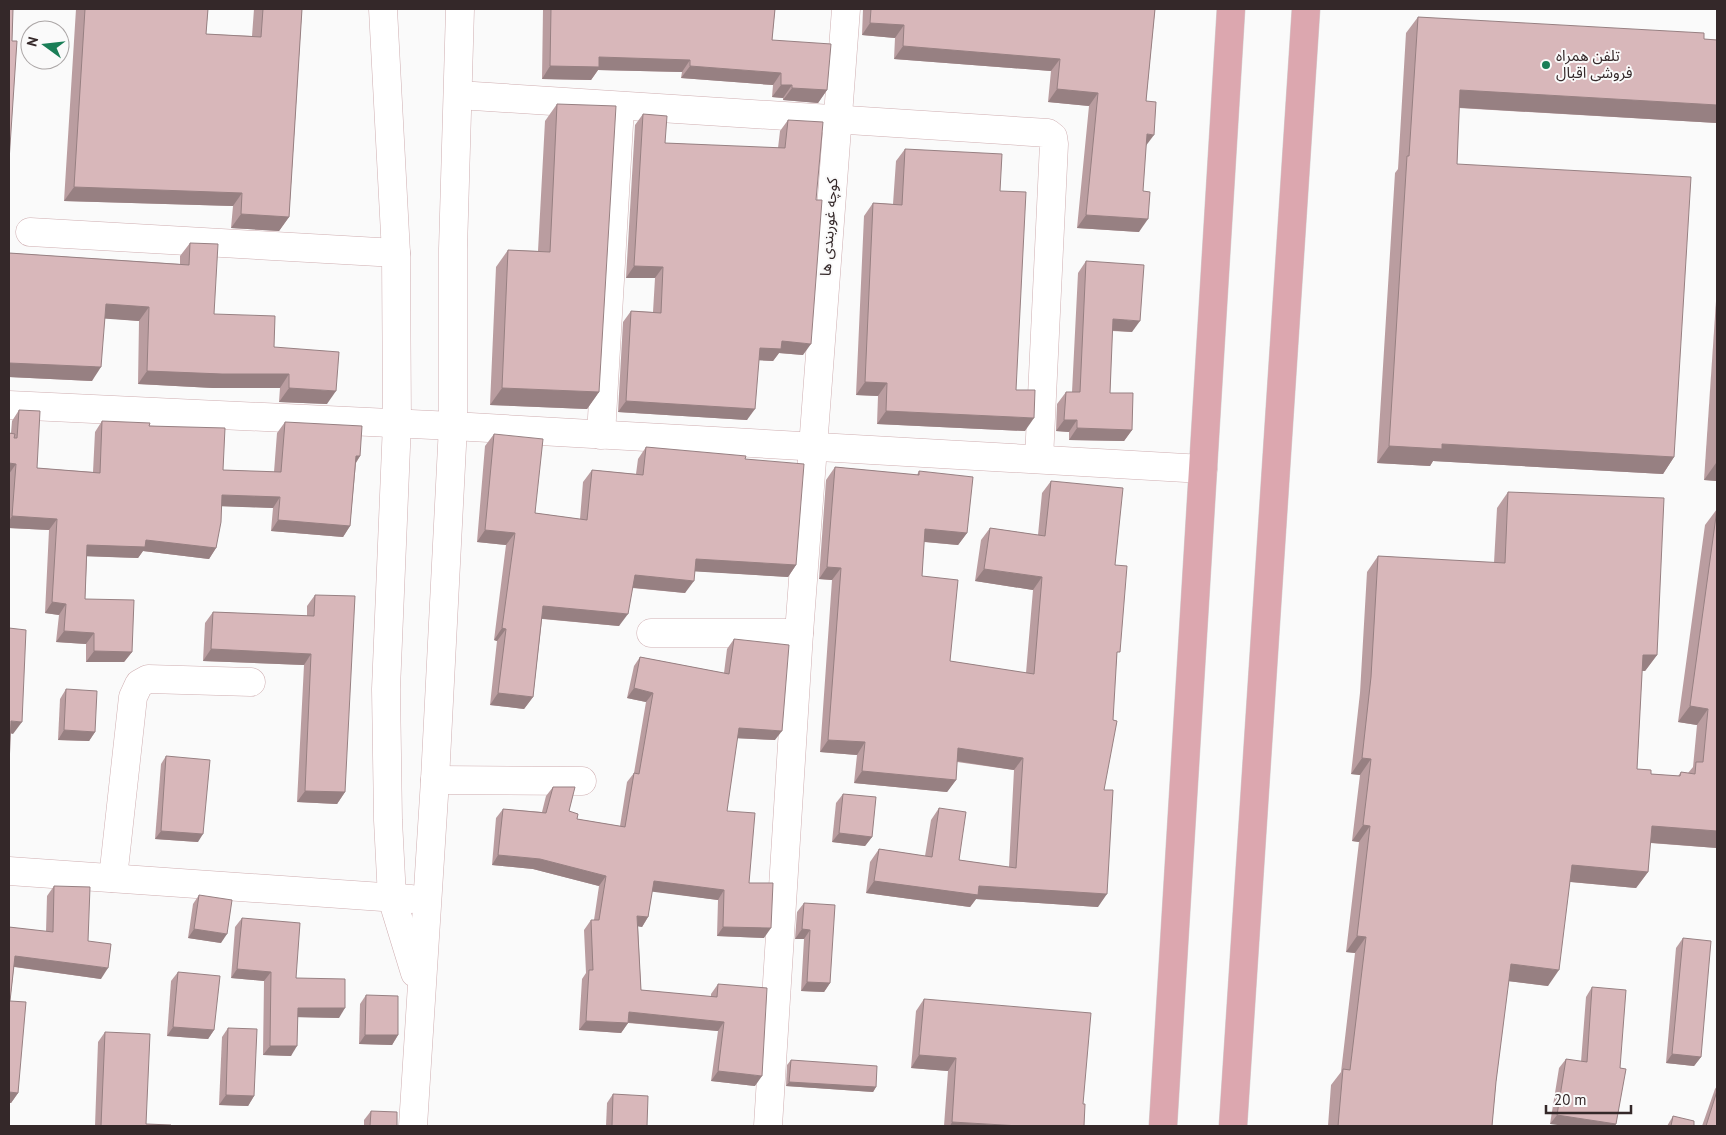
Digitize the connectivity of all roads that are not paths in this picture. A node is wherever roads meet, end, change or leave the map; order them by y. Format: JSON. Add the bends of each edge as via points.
{"nodes":[{"id":1,"x":383,"y":9,"type":"edge"},
{"id":2,"x":460,"y":9,"type":"edge"},
{"id":3,"x":846,"y":9,"type":"edge"},
{"id":4,"x":1231,"y":9,"type":"edge"},
{"id":5,"x":1306,"y":9,"type":"edge"},
{"id":6,"x":458,"y":95,"type":"junction"},
{"id":7,"x":620,"y":107,"type":"junction"},
{"id":8,"x":837,"y":121,"type":"junction"},
{"id":9,"x":30,"y":232,"type":"dead end"},
{"id":10,"x":396,"y":253,"type":"junction"},
{"id":11,"x":9,"y":405,"type":"edge"},
{"id":12,"x":397,"y":423,"type":"junction"},
{"id":13,"x":453,"y":426,"type":"junction"},
{"id":14,"x":601,"y":435,"type":"junction"},
{"id":15,"x":812,"y":446,"type":"junction"},
{"id":16,"x":1039,"y":459,"type":"junction"},
{"id":17,"x":1203,"y":469,"type":"junction"},
{"id":18,"x":651,"y":633,"type":"dead end"},
{"id":19,"x":799,"y":633,"type":"junction"},
{"id":20,"x":251,"y":682,"type":"dead end"},
{"id":21,"x":435,"y":780,"type":"junction"},
{"id":22,"x":582,"y":781,"type":"dead end"},
{"id":23,"x":9,"y":871,"type":"edge"},
{"id":24,"x":113,"y":878,"type":"junction"},
{"id":25,"x":392,"y":898,"type":"junction"},
{"id":26,"x":426,"y":900,"type":"junction"},
{"id":27,"x":421,"y":994,"type":"junction"},
{"id":28,"x":413,"y":1126,"type":"edge"},
{"id":29,"x":768,"y":1126,"type":"edge"},
{"id":30,"x":1163,"y":1126,"type":"edge"},
{"id":31,"x":1233,"y":1126,"type":"edge"}],
"edges":[{"from":1,"to":10,"type":"street"},
{"from":2,"to":6,"type":"street"},
{"from":3,"to":8,"type":"street","name":"کوچه غوربندی ها"},
{"from":4,"to":17,"type":"main road"},
{"from":5,"to":31,"type":"main road"},
{"from":6,"to":7,"type":"street"},
{"from":6,"to":13,"type":"street","via":[[453,249]]},
{"from":7,"to":8,"type":"street"},
{"from":7,"to":14,"type":"street"},
{"from":8,"to":15,"type":"street","name":"کوچه غوربندی ها"},
{"from":8,"to":16,"type":"street","via":[[1048,133],[1052,137]]},
{"from":9,"to":10,"type":"street"},
{"from":10,"to":12,"type":"street"},
{"from":11,"to":12,"type":"street"},
{"from":12,"to":13,"type":"street"},
{"from":12,"to":25,"type":"street","via":[[386,689]]},
{"from":13,"to":14,"type":"street"},
{"from":13,"to":21,"type":"street"},
{"from":14,"to":15,"type":"street"},
{"from":15,"to":16,"type":"street"},
{"from":15,"to":19,"type":"street","name":"کوچه غوربندی ها"},
{"from":16,"to":17,"type":"street"},
{"from":17,"to":30,"type":"main road"},
{"from":18,"to":19,"type":"street"},
{"from":19,"to":29,"type":"street","name":"کوچه غوربندی ها"},
{"from":20,"to":24,"type":"street","via":[[148,679],[139,684],[133,697]]},
{"from":21,"to":22,"type":"street"},
{"from":21,"to":26,"type":"street"},
{"from":23,"to":24,"type":"street"},
{"from":24,"to":25,"type":"street"},
{"from":25,"to":26,"type":"street"},
{"from":25,"to":27,"type":"street"},
{"from":26,"to":27,"type":"street"},
{"from":27,"to":28,"type":"street"}]}
